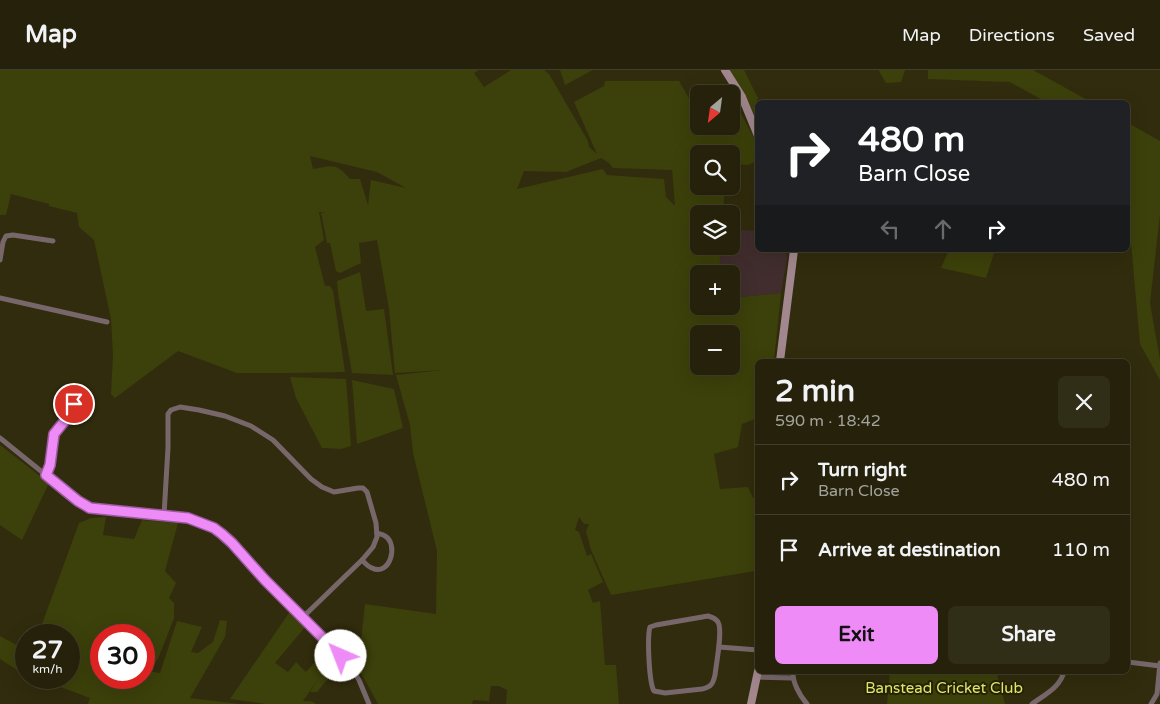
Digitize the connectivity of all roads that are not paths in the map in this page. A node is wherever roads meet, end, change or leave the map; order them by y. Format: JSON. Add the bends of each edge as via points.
{"nodes":[{"id":1,"x":725,"y":70,"type":"edge"},
{"id":2,"x":755,"y":129,"type":"edge"},
{"id":3,"x":53,"y":241,"type":"dead end"},
{"id":4,"x":794,"y":252,"type":"edge"},
{"id":5,"x":0,"y":260,"type":"edge"},
{"id":6,"x":0,"y":298,"type":"edge"},
{"id":7,"x":106,"y":322,"type":"dead end"},
{"id":8,"x":780,"y":359,"type":"edge"},
{"id":9,"x":74,"y":404,"type":"dead end"},
{"id":10,"x":0,"y":438,"type":"edge"},
{"id":11,"x":46,"y":475,"type":"junction"},
{"id":12,"x":164,"y":516,"type":"junction"},
{"id":13,"x":377,"y":533,"type":"junction"},
{"id":14,"x":362,"y":560,"type":"junction"},
{"id":15,"x":302,"y":617,"type":"junction"},
{"id":16,"x":719,"y":647,"type":"junction"},
{"id":17,"x":755,"y":650,"type":"edge"},
{"id":18,"x":1130,"y":662,"type":"edge"},
{"id":19,"x":1160,"y":665,"type":"edge"},
{"id":20,"x":758,"y":674,"type":"edge"},
{"id":21,"x":781,"y":674,"type":"edge"},
{"id":22,"x":793,"y":674,"type":"edge"},
{"id":23,"x":1064,"y":674,"type":"edge"},
{"id":24,"x":781,"y":678,"type":"junction"},
{"id":25,"x":792,"y":678,"type":"junction"},
{"id":26,"x":369,"y":704,"type":"edge"},
{"id":27,"x":751,"y":704,"type":"edge"},
{"id":28,"x":807,"y":704,"type":"edge"},
{"id":29,"x":1032,"y":704,"type":"edge"},
{"id":30,"x":1151,"y":704,"type":"edge"}],
"edges":[{"from":1,"to":2,"type":"street","via":[[742,97]]},
{"from":3,"to":5,"type":"street","via":[[13,234],[6,236]]},
{"from":4,"to":8,"type":"street"},
{"from":6,"to":7,"type":"street"},
{"from":9,"to":11,"type":"street","via":[[54,434]]},
{"from":10,"to":11,"type":"street"},
{"from":11,"to":12,"type":"street","via":[[90,508]]},
{"from":12,"to":13,"type":"street","via":[[168,414],[180,407],[225,416],[251,426],[273,440],[322,487],[334,492],[362,488],[367,492]]},
{"from":12,"to":15,"type":"street","via":[[188,518],[214,528]]},
{"from":13,"to":14,"type":"street","via":[[373,547]]},
{"from":13,"to":14,"type":"street","via":[[389,540],[391,559],[382,569],[376,570]]},
{"from":14,"to":15,"type":"street"},
{"from":15,"to":26,"type":"street","via":[[348,663]]},
{"from":16,"to":16,"type":"street","via":[[720,626],[712,617],[650,627],[651,686],[654,691],[665,693],[708,688],[714,682]]},
{"from":16,"to":17,"type":"street"},
{"from":18,"to":19,"type":"street"},
{"from":19,"to":30,"type":"street","via":[[1157,694]]},
{"from":20,"to":24,"type":"street"},
{"from":20,"to":27,"type":"street"},
{"from":21,"to":24,"type":"street"},
{"from":22,"to":25,"type":"street"},
{"from":23,"to":29,"type":"street","via":[[1056,686]]},
{"from":24,"to":25,"type":"street"},
{"from":25,"to":28,"type":"street"}]}
